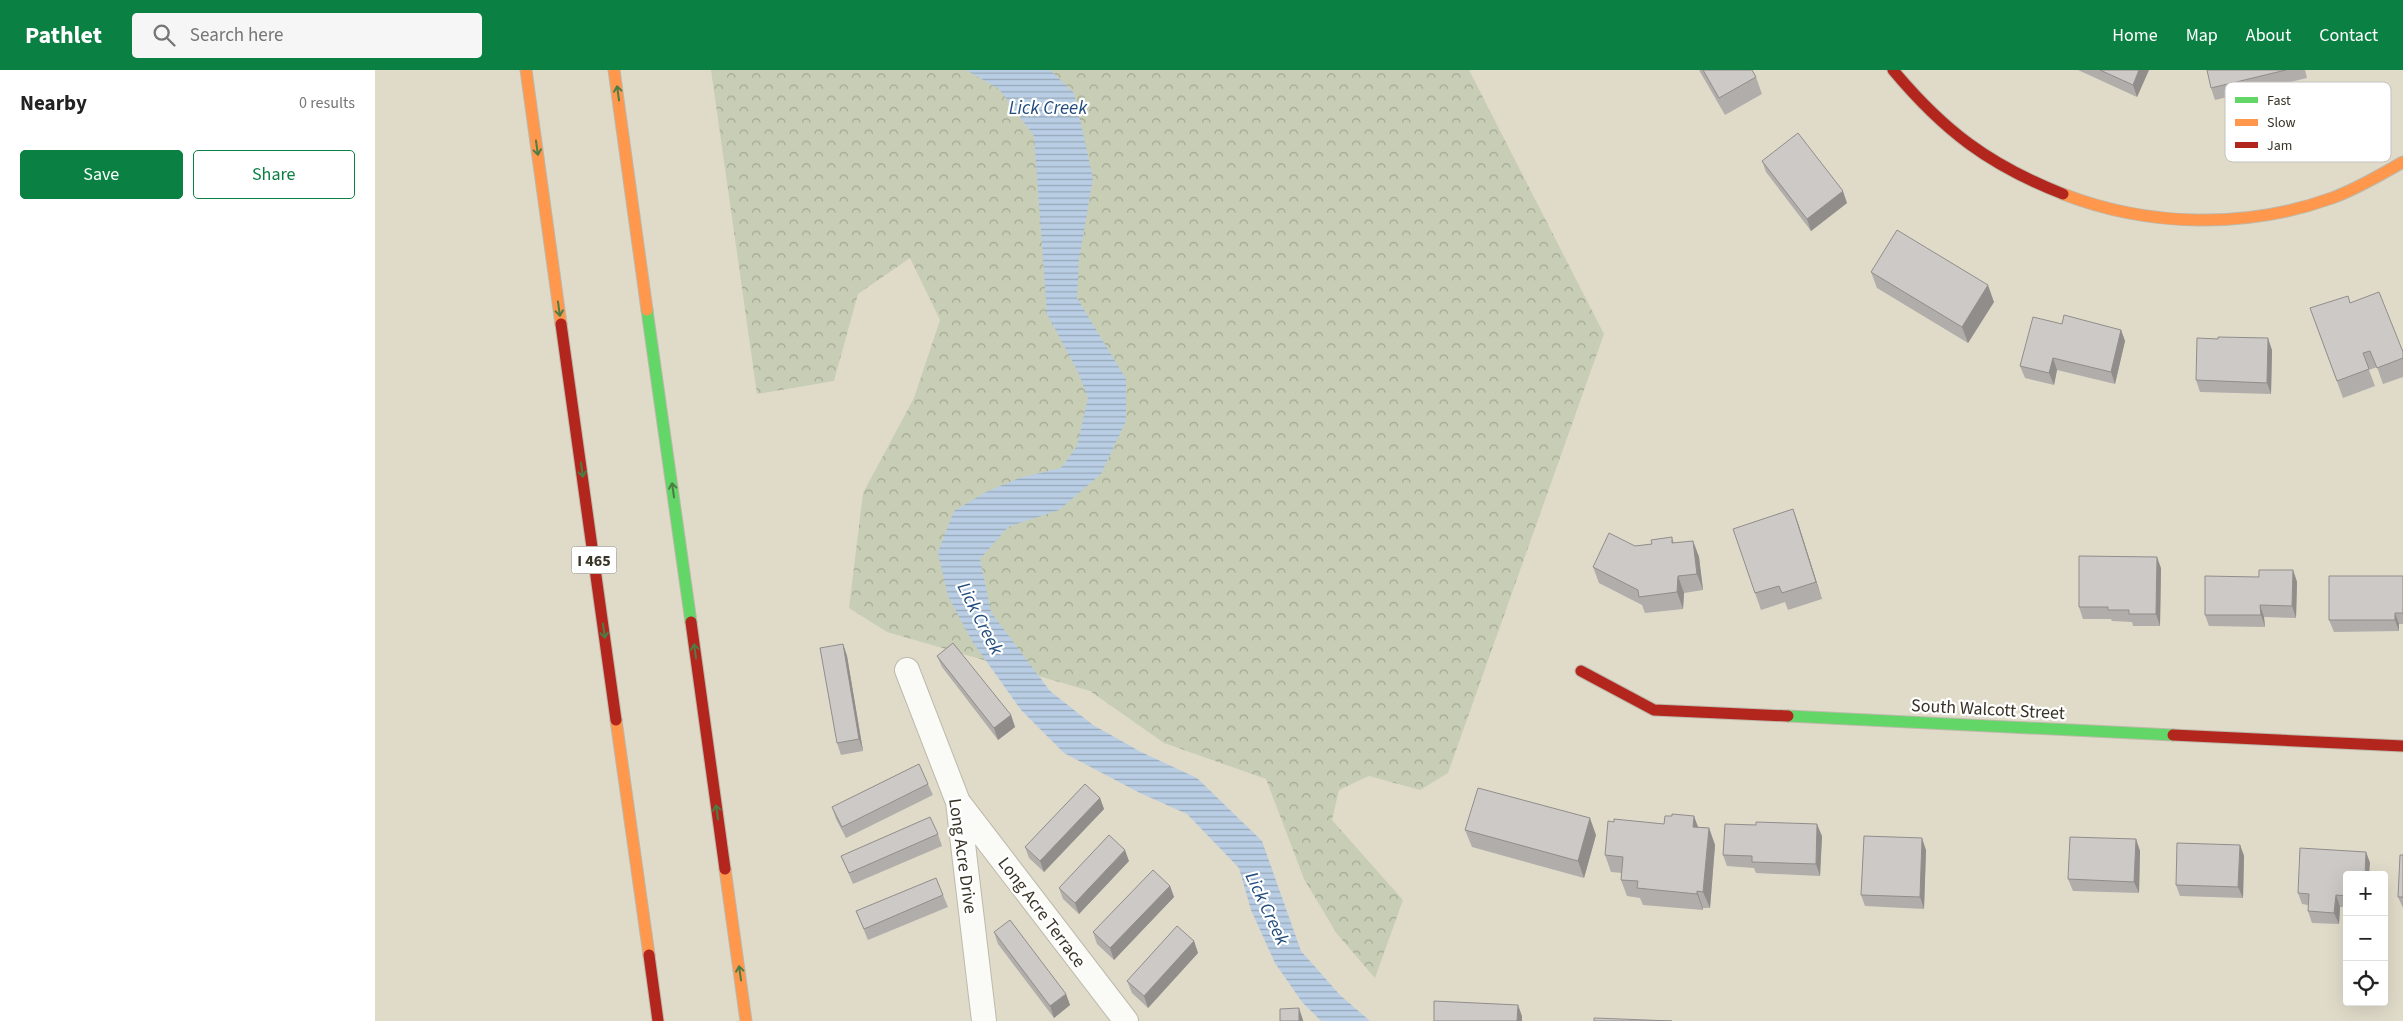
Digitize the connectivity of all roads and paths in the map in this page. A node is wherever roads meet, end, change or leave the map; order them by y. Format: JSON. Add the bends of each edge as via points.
{"nodes":[{"id":1,"x":526,"y":70,"type":"edge"},
{"id":2,"x":614,"y":70,"type":"edge"},
{"id":3,"x":1893,"y":70,"type":"edge"},
{"id":4,"x":2403,"y":162,"type":"edge"},
{"id":5,"x":907,"y":670,"type":"dead end"},
{"id":6,"x":1581,"y":671,"type":"dead end"},
{"id":7,"x":2403,"y":746,"type":"edge"},
{"id":8,"x":958,"y":802,"type":"junction"},
{"id":9,"x":658,"y":1021,"type":"edge"},
{"id":10,"x":746,"y":1021,"type":"edge"},
{"id":11,"x":984,"y":1021,"type":"edge"},
{"id":12,"x":1125,"y":1021,"type":"edge"}],
"edges":[{"from":1,"to":9,"type":"main road","number":"I 465","one_way":true},
{"from":10,"to":2,"type":"main road","one_way":true},
{"from":3,"to":4,"type":"main road","via":[[1929,112],[1954,134],[2020,178],[2087,204],[2156,219],[2212,221],[2269,215],[2338,196]]},
{"from":5,"to":8,"type":"street","name":"Long Acre Drive"},
{"from":6,"to":7,"type":"main road","name":"South Walcott Street","via":[[1654,710]]},
{"from":8,"to":11,"type":"street","name":"Long Acre Drive"},
{"from":8,"to":12,"type":"street","name":"Long Acre Terrace"}]}
